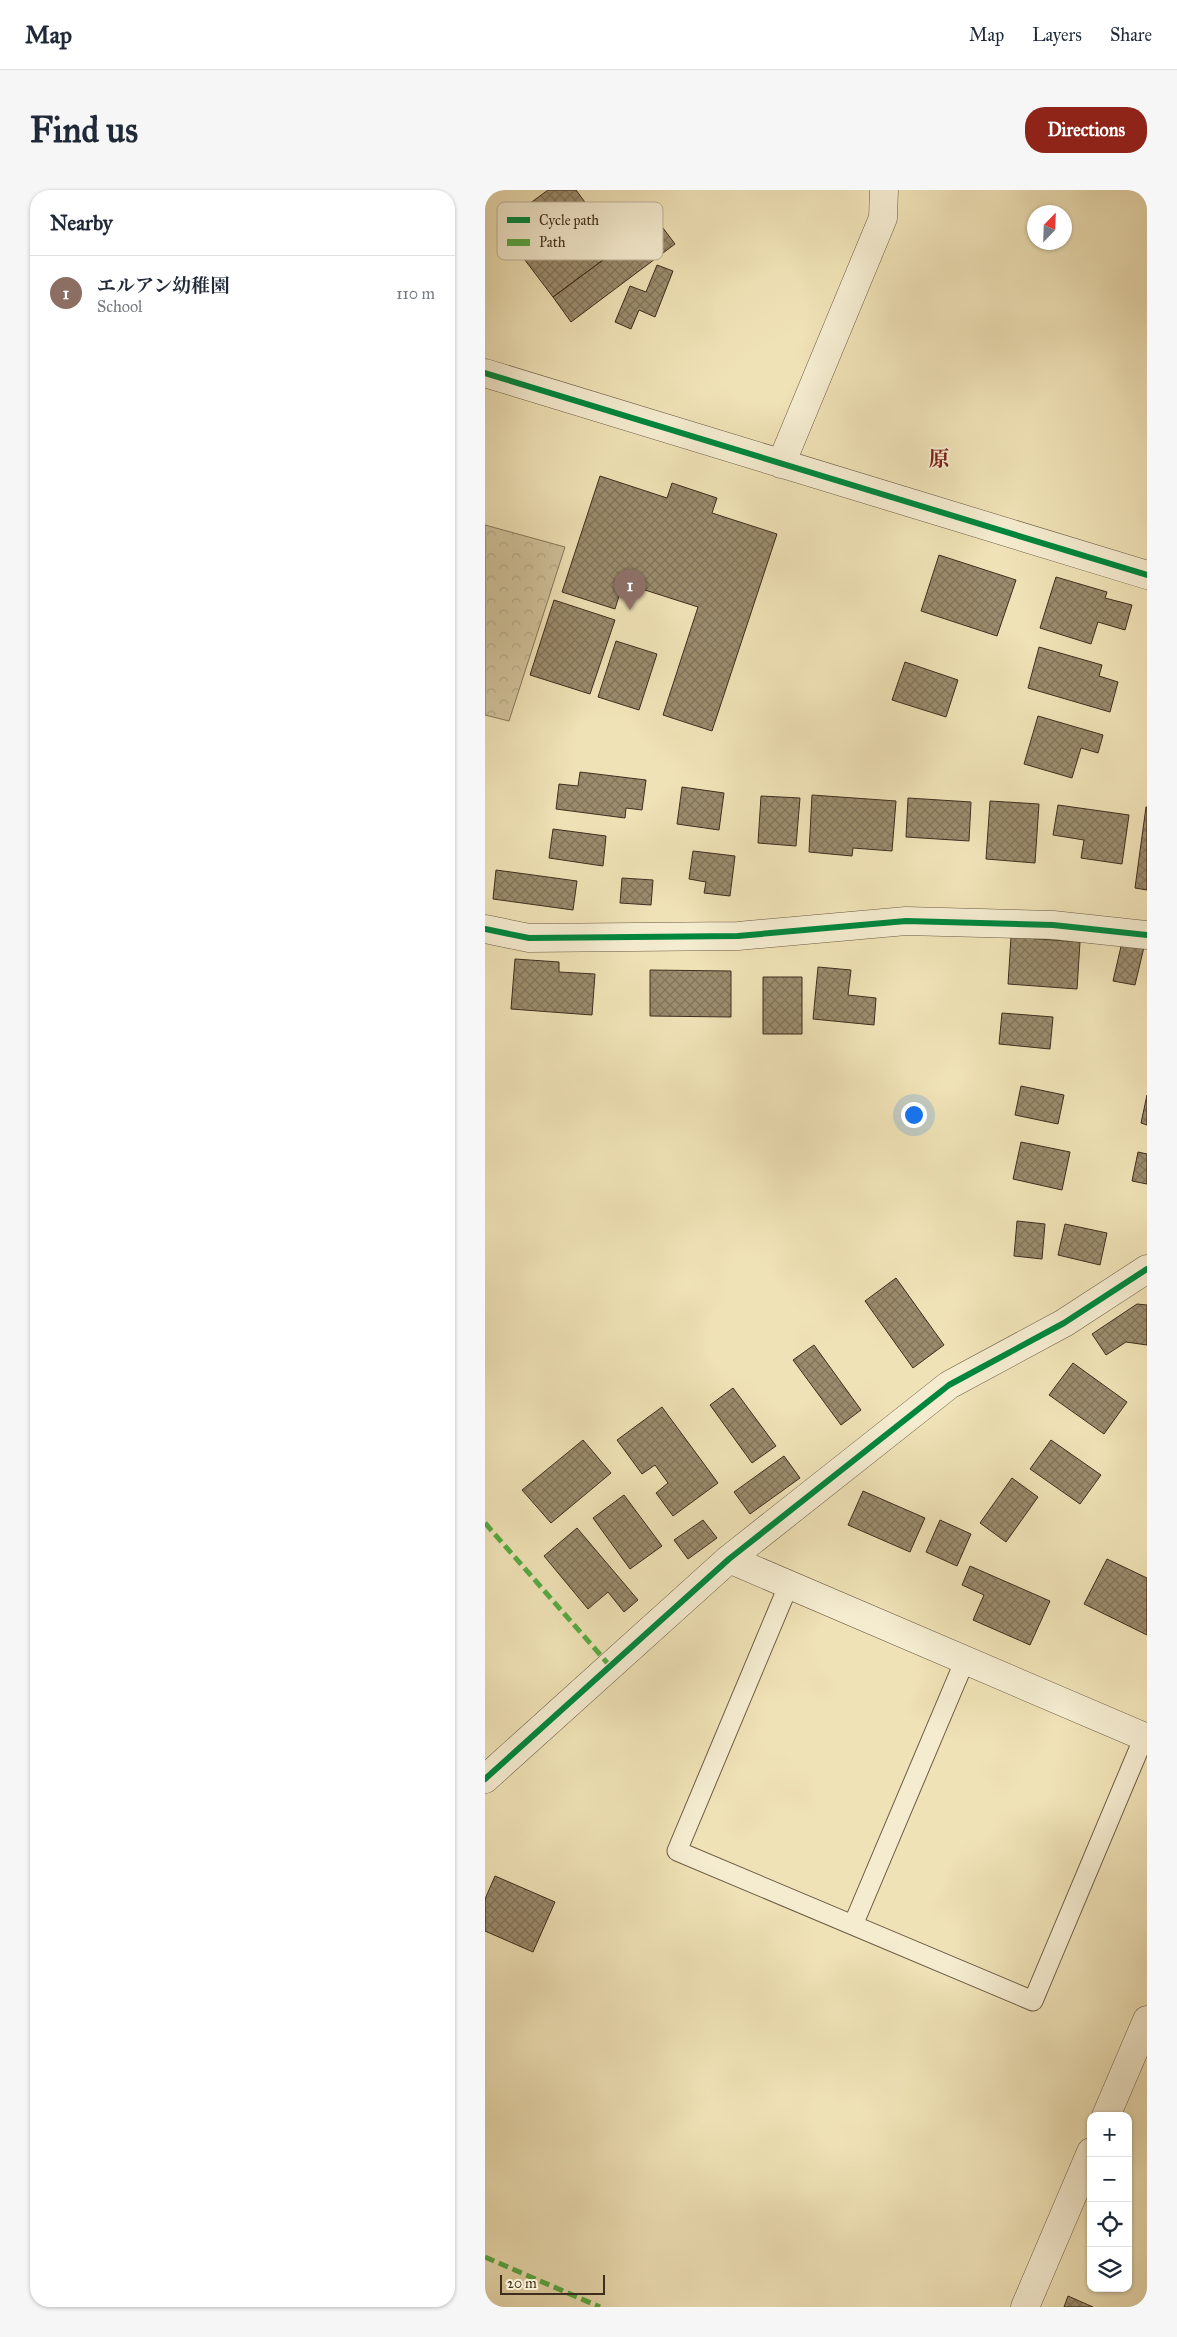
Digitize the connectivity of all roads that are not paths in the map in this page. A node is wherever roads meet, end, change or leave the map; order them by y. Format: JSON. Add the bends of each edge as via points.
{"nodes":[{"id":1,"x":883,"y":190,"type":"edge"},
{"id":2,"x":485,"y":373,"type":"edge"},
{"id":3,"x":781,"y":464,"type":"junction"},
{"id":4,"x":1147,"y":575,"type":"edge"},
{"id":5,"x":485,"y":929,"type":"edge"},
{"id":6,"x":1147,"y":935,"type":"edge"},
{"id":7,"x":1147,"y":1269,"type":"edge"},
{"id":8,"x":729,"y":1559,"type":"junction"},
{"id":9,"x":789,"y":1584,"type":"junction"},
{"id":10,"x":965,"y":1660,"type":"junction"},
{"id":11,"x":1145,"y":1738,"type":"edge"},
{"id":12,"x":485,"y":1779,"type":"edge"},
{"id":13,"x":853,"y":1925,"type":"junction"},
{"id":14,"x":1147,"y":2020,"type":"edge"},
{"id":15,"x":1108,"y":2112,"type":"edge"},
{"id":16,"x":1089,"y":2157,"type":"edge"},
{"id":17,"x":1025,"y":2307,"type":"edge"}],
"edges":[{"from":1,"to":3,"type":"street","via":[[883,218]]},
{"from":2,"to":3,"type":"street"},
{"from":3,"to":4,"type":"street"},
{"from":5,"to":6,"type":"street","via":[[529,938],[738,936],[906,921],[1053,925]]},
{"from":7,"to":8,"type":"street","via":[[1064,1322],[949,1385]]},
{"from":8,"to":9,"type":"street"},
{"from":8,"to":12,"type":"street"},
{"from":9,"to":10,"type":"street"},
{"from":9,"to":13,"type":"lane","via":[[677,1851]]},
{"from":10,"to":11,"type":"street"},
{"from":10,"to":13,"type":"lane"},
{"from":11,"to":13,"type":"lane","via":[[1033,2001]]},
{"from":14,"to":15,"type":"street"},
{"from":16,"to":17,"type":"street"}]}
